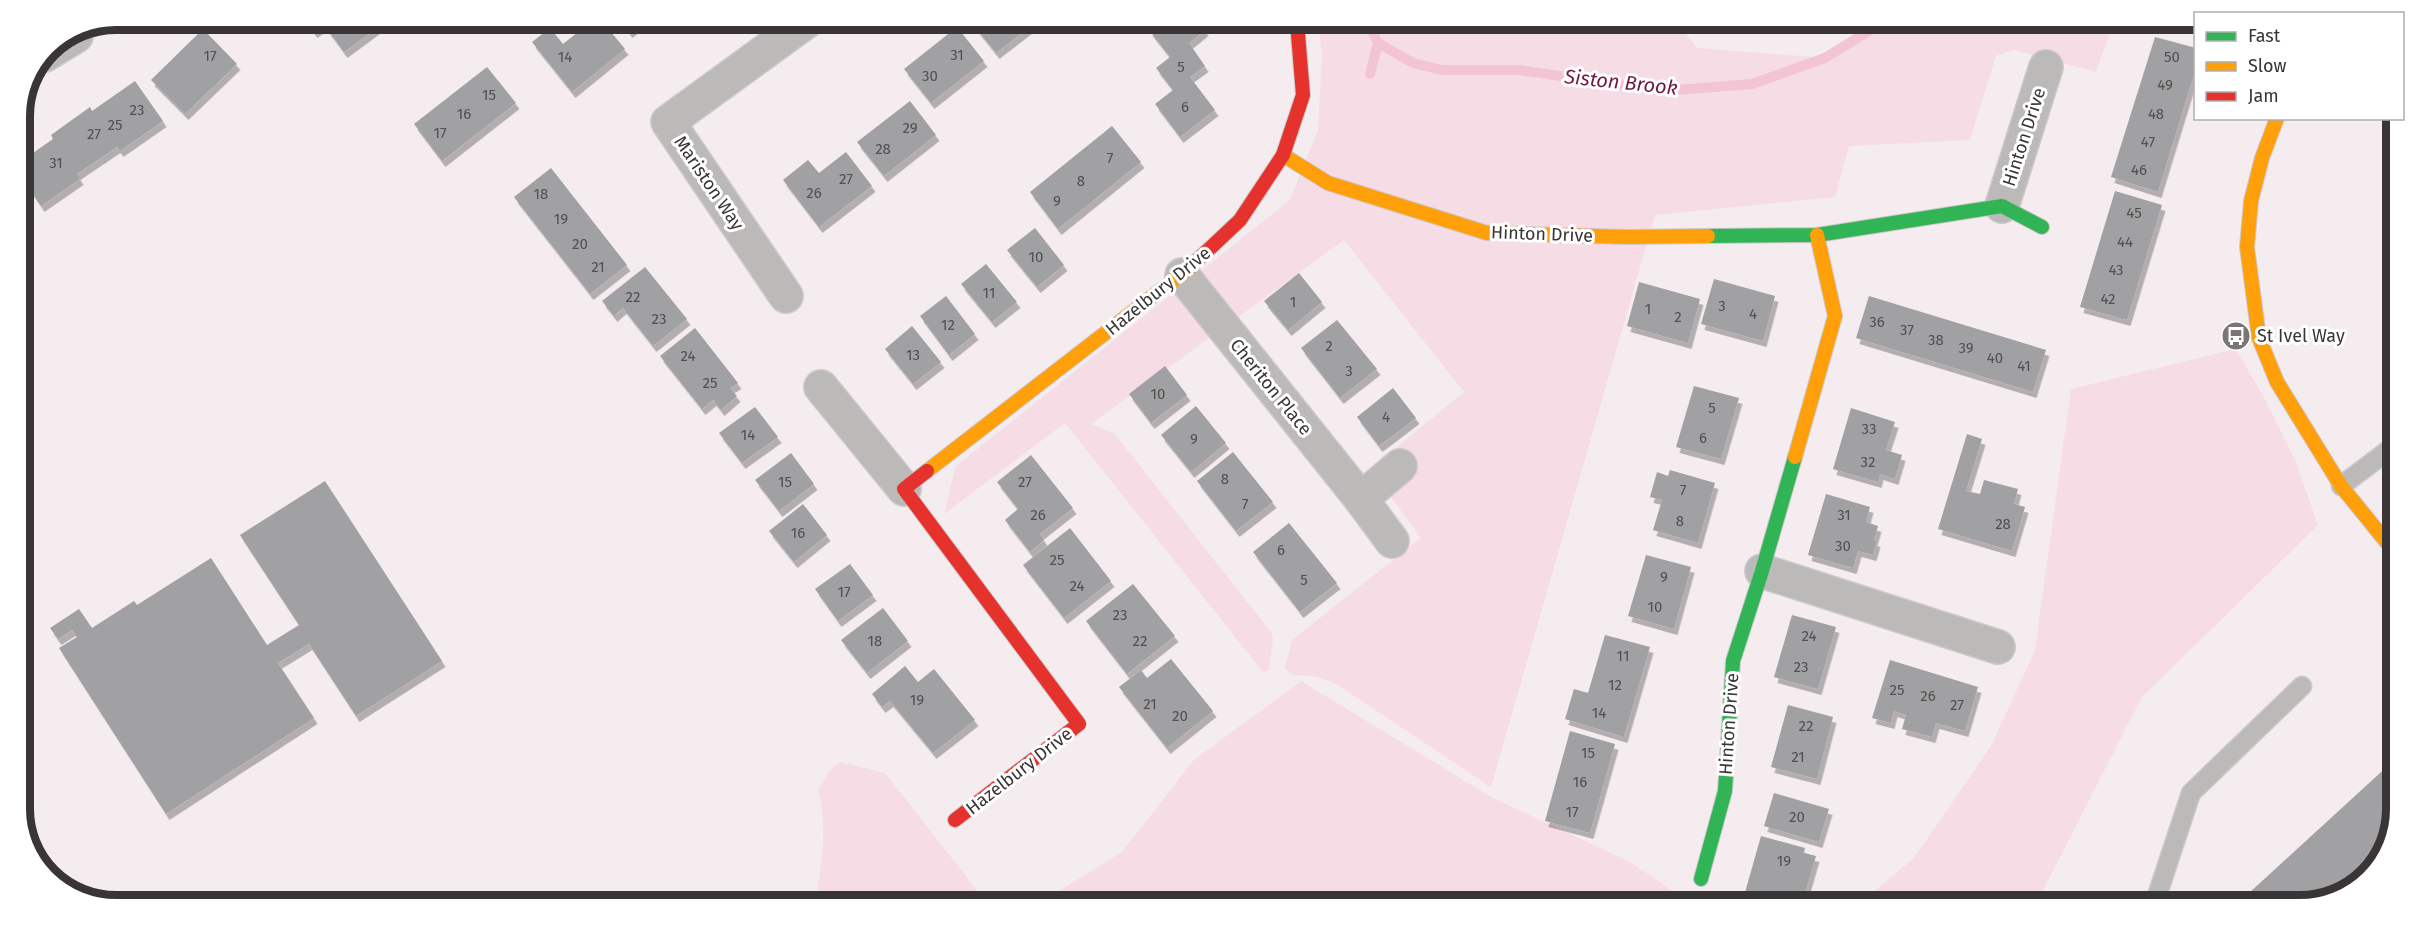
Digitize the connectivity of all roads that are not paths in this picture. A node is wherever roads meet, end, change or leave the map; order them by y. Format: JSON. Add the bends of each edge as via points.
{"nodes":[{"id":1,"x":795,"y":30,"type":"edge"},
{"id":2,"x":1298,"y":30,"type":"edge"},
{"id":3,"x":2046,"y":67,"type":"dead end"},
{"id":4,"x":2276,"y":120,"type":"edge"},
{"id":5,"x":1283,"y":155,"type":"junction"},
{"id":6,"x":2002,"y":206,"type":"junction"},
{"id":7,"x":2042,"y":227,"type":"dead end"},
{"id":8,"x":1817,"y":235,"type":"junction"},
{"id":9,"x":1182,"y":275,"type":"junction"},
{"id":10,"x":786,"y":296,"type":"dead end"},
{"id":11,"x":821,"y":387,"type":"dead end"},
{"id":12,"x":2386,"y":452,"type":"edge"},
{"id":13,"x":1400,"y":466,"type":"dead end"},
{"id":14,"x":2341,"y":486,"type":"junction"},
{"id":15,"x":904,"y":489,"type":"junction"},
{"id":16,"x":1360,"y":499,"type":"junction"},
{"id":17,"x":1392,"y":541,"type":"dead end"},
{"id":18,"x":2386,"y":541,"type":"edge"},
{"id":19,"x":1762,"y":571,"type":"junction"},
{"id":20,"x":1998,"y":647,"type":"dead end"},
{"id":21,"x":2302,"y":686,"type":"dead end"},
{"id":22,"x":955,"y":820,"type":"dead end"},
{"id":23,"x":1701,"y":879,"type":"dead end"},
{"id":24,"x":2157,"y":895,"type":"edge"}],
"edges":[{"from":1,"to":10,"type":"street","name":"Mariston Way","via":[[668,122]]},
{"from":2,"to":5,"type":"street","name":"Hazelbury Drive","via":[[1303,94]]},
{"from":3,"to":6,"type":"street","name":"Hinton Drive"},
{"from":4,"to":14,"type":"street","via":[[2251,201],[2247,247],[2259,338],[2277,382]]},
{"from":5,"to":8,"type":"street","name":"Hinton Drive","via":[[1328,183],[1487,233],[1626,237]]},
{"from":5,"to":9,"type":"street","name":"Hazelbury Drive","via":[[1240,220]]},
{"from":6,"to":7,"type":"street","name":"Hinton Drive"},
{"from":6,"to":8,"type":"street","name":"Hinton Drive"},
{"from":8,"to":19,"type":"street","name":"Hinton Drive","via":[[1835,316]]},
{"from":9,"to":15,"type":"street","name":"Hazelbury Drive"},
{"from":9,"to":16,"type":"street","name":"Cheriton Place"},
{"from":11,"to":15,"type":"street","name":"Hazelbury Drive"},
{"from":12,"to":14,"type":"lane"},
{"from":13,"to":16,"type":"street"},
{"from":14,"to":18,"type":"street"},
{"from":15,"to":22,"type":"street","name":"Hazelbury Drive","via":[[1079,724]]},
{"from":16,"to":17,"type":"street","name":"Cheriton Place"},
{"from":19,"to":20,"type":"street"},
{"from":19,"to":23,"type":"street","name":"Hinton Drive","via":[[1733,662],[1725,791]]},
{"from":21,"to":24,"type":"lane","via":[[2191,793]]}]}
